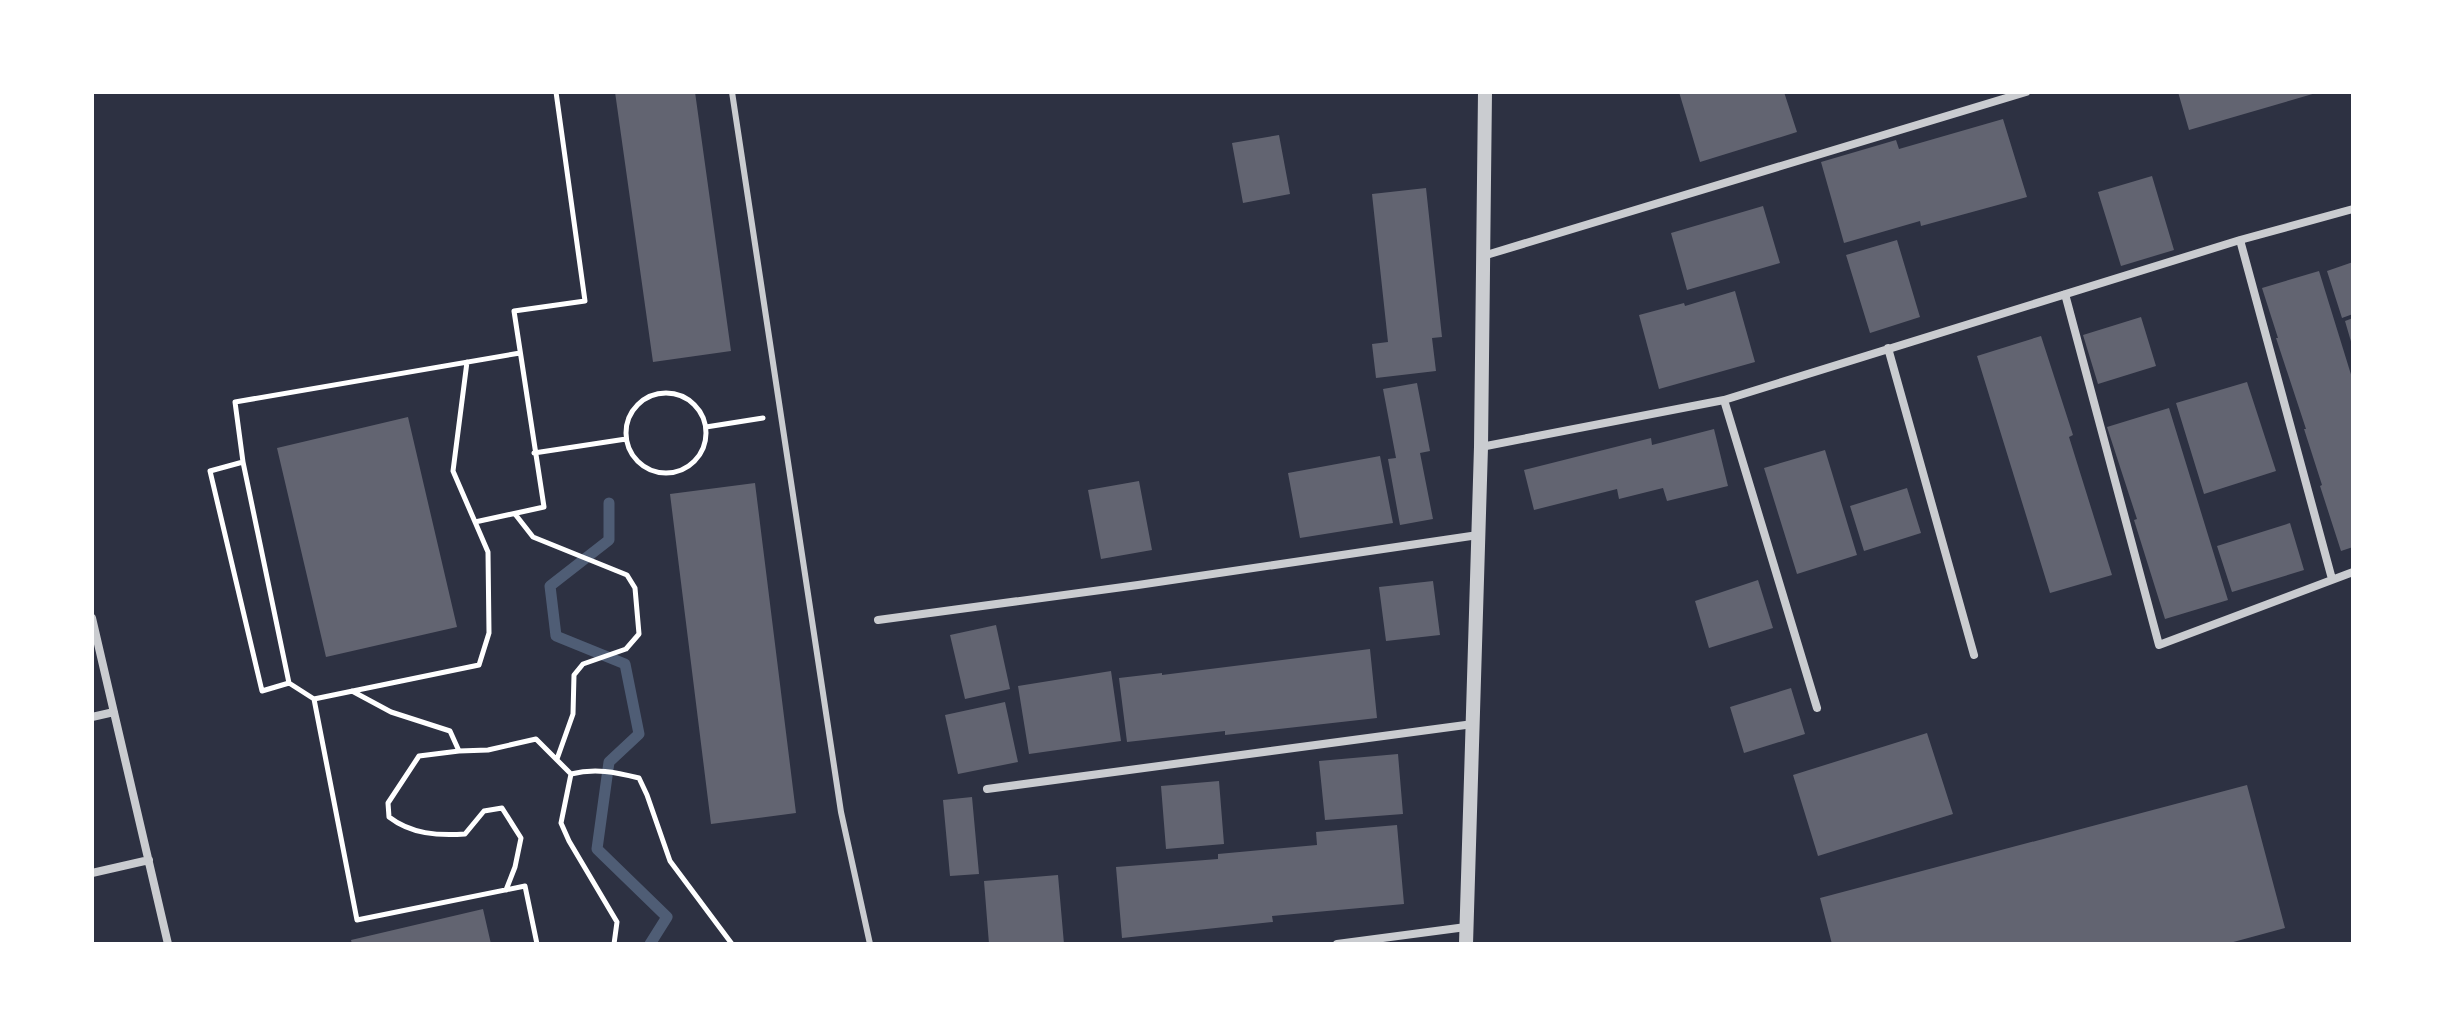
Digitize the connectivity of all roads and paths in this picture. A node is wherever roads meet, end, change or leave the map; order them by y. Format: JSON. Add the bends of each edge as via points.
{"nodes":[{"id":1,"x":556,"y":92,"type":"edge"},
{"id":2,"x":732,"y":92,"type":"edge"},
{"id":3,"x":1485,"y":92,"type":"edge"},
{"id":4,"x":2026,"y":92,"type":"edge"},
{"id":5,"x":2353,"y":209,"type":"edge"},
{"id":6,"x":2240,"y":240,"type":"junction"},
{"id":7,"x":1483,"y":256,"type":"junction"},
{"id":8,"x":2065,"y":294,"type":"junction"},
{"id":9,"x":1888,"y":348,"type":"junction"},
{"id":10,"x":520,"y":353,"type":"junction"},
{"id":11,"x":467,"y":362,"type":"junction"},
{"id":12,"x":1724,"y":400,"type":"junction"},
{"id":13,"x":779,"y":415,"type":"junction"},
{"id":14,"x":706,"y":427,"type":"junction"},
{"id":15,"x":626,"y":439,"type":"junction"},
{"id":16,"x":1481,"y":447,"type":"junction"},
{"id":17,"x":534,"y":453,"type":"junction"},
{"id":18,"x":243,"y":462,"type":"junction"},
{"id":19,"x":515,"y":514,"type":"junction"},
{"id":20,"x":475,"y":522,"type":"junction"},
{"id":21,"x":1478,"y":535,"type":"junction"},
{"id":22,"x":2353,"y":572,"type":"edge"},
{"id":23,"x":2332,"y":579,"type":"junction"},
{"id":24,"x":92,"y":618,"type":"edge"},
{"id":25,"x":878,"y":620,"type":"dead end"},
{"id":26,"x":1974,"y":655,"type":"dead end"},
{"id":27,"x":289,"y":683,"type":"junction"},
{"id":28,"x":352,"y":691,"type":"junction"},
{"id":29,"x":314,"y":699,"type":"junction"},
{"id":30,"x":1817,"y":708,"type":"dead end"},
{"id":31,"x":114,"y":712,"type":"junction"},
{"id":32,"x":92,"y":717,"type":"edge"},
{"id":33,"x":1473,"y":724,"type":"junction"},
{"id":34,"x":459,"y":751,"type":"junction"},
{"id":35,"x":557,"y":759,"type":"junction"},
{"id":36,"x":571,"y":774,"type":"junction"},
{"id":37,"x":987,"y":789,"type":"dead end"},
{"id":38,"x":149,"y":860,"type":"junction"},
{"id":39,"x":92,"y":873,"type":"edge"},
{"id":40,"x":506,"y":890,"type":"junction"},
{"id":41,"x":1466,"y":927,"type":"junction"},
{"id":42,"x":168,"y":944,"type":"edge"},
{"id":43,"x":537,"y":944,"type":"edge"},
{"id":44,"x":614,"y":944,"type":"edge"},
{"id":45,"x":732,"y":944,"type":"edge"},
{"id":46,"x":870,"y":944,"type":"edge"},
{"id":47,"x":1337,"y":944,"type":"edge"},
{"id":48,"x":1466,"y":944,"type":"edge"}],
"edges":[{"from":1,"to":10,"type":"path","via":[[585,301],[514,311]]},
{"from":2,"to":13,"type":"lane"},
{"from":3,"to":7,"type":"street"},
{"from":4,"to":7,"type":"street"},
{"from":5,"to":6,"type":"street"},
{"from":6,"to":8,"type":"street"},
{"from":6,"to":23,"type":"street"},
{"from":7,"to":16,"type":"street"},
{"from":8,"to":9,"type":"street"},
{"from":8,"to":23,"type":"street","via":[[2159,645]]},
{"from":9,"to":12,"type":"street"},
{"from":9,"to":26,"type":"street"},
{"from":10,"to":11,"type":"path"},
{"from":10,"to":17,"type":"path"},
{"from":11,"to":18,"type":"path","via":[[235,402]]},
{"from":11,"to":20,"type":"path","via":[[453,471]]},
{"from":12,"to":16,"type":"street"},
{"from":12,"to":30,"type":"street"},
{"from":13,"to":14,"type":"path"},
{"from":13,"to":46,"type":"lane","via":[[841,812]]},
{"from":14,"to":15,"type":"path","via":[[701,455],[678,472],[652,471],[640,464]]},
{"from":14,"to":15,"type":"path","via":[[693,402],[667,392],[653,394],[631,412]]},
{"from":15,"to":17,"type":"path"},
{"from":16,"to":21,"type":"street"},
{"from":17,"to":19,"type":"path","via":[[544,507]]},
{"from":18,"to":27,"type":"path"},
{"from":18,"to":27,"type":"path","via":[[210,471],[262,691]]},
{"from":19,"to":20,"type":"path"},
{"from":19,"to":35,"type":"path","via":[[533,537],[627,575],[635,588],[639,634],[626,649],[583,664],[574,675],[573,714]]},
{"from":20,"to":28,"type":"path","via":[[488,552],[489,633],[479,665]]},
{"from":21,"to":25,"type":"street"},
{"from":21,"to":33,"type":"street"},
{"from":22,"to":23,"type":"street"},
{"from":24,"to":31,"type":"street"},
{"from":27,"to":29,"type":"path"},
{"from":28,"to":29,"type":"path"},
{"from":28,"to":34,"type":"path","via":[[391,712],[450,731]]},
{"from":29,"to":40,"type":"path","via":[[357,920]]},
{"from":31,"to":32,"type":"street"},
{"from":31,"to":38,"type":"street"},
{"from":33,"to":37,"type":"street"},
{"from":33,"to":41,"type":"street"},
{"from":34,"to":35,"type":"path","via":[[536,739]]},
{"from":34,"to":40,"type":"path","via":[[419,756],[388,803],[389,817],[403,827],[465,834],[484,811],[502,808],[521,838]]},
{"from":35,"to":36,"type":"path"},
{"from":36,"to":44,"type":"path","via":[[561,823],[617,922]]},
{"from":36,"to":45,"type":"path","via":[[589,770],[639,778],[670,861]]},
{"from":38,"to":39,"type":"street"},
{"from":38,"to":42,"type":"street"},
{"from":40,"to":43,"type":"path","via":[[525,886]]},
{"from":41,"to":47,"type":"street"},
{"from":41,"to":48,"type":"street"}]}
